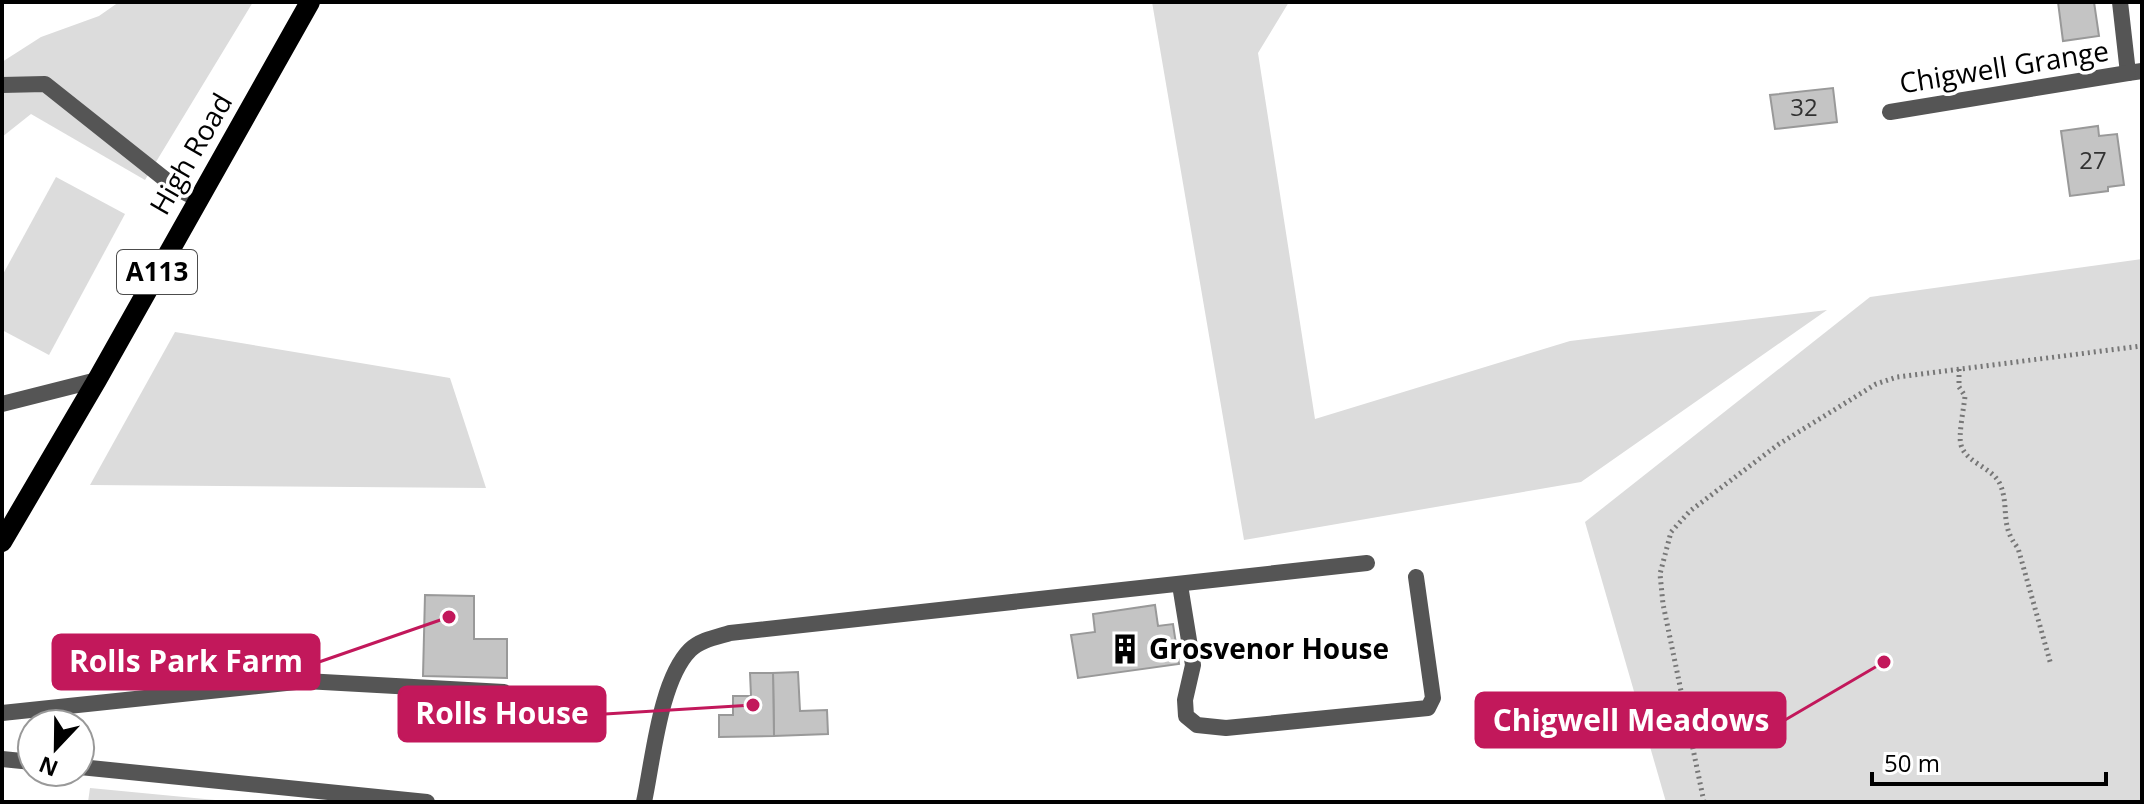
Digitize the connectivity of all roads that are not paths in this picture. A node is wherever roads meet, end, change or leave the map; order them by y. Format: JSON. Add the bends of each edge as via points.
{"nodes":[{"id":1,"x":310,"y":2,"type":"edge"},
{"id":2,"x":2120,"y":2,"type":"edge"},
{"id":3,"x":2135,"y":72,"type":"edge"},
{"id":4,"x":2,"y":85,"type":"edge"},
{"id":5,"x":1890,"y":112,"type":"dead end"},
{"id":6,"x":198,"y":199,"type":"junction"},
{"id":7,"x":97,"y":380,"type":"junction"},
{"id":8,"x":2,"y":404,"type":"edge"},
{"id":9,"x":2,"y":542,"type":"edge"},
{"id":10,"x":1367,"y":563,"type":"dead end"},
{"id":11,"x":1416,"y":577,"type":"dead end"},
{"id":12,"x":1180,"y":585,"type":"junction"},
{"id":13,"x":504,"y":692,"type":"dead end"},
{"id":14,"x":2,"y":713,"type":"edge"},
{"id":15,"x":96,"y":769,"type":"edge"},
{"id":16,"x":427,"y":802,"type":"edge"},
{"id":17,"x":644,"y":802,"type":"edge"}],
"edges":[{"from":1,"to":6,"type":"main road","name":"High Road","number":"A113"},
{"from":2,"to":3,"type":"lane","name":"Chigwell Grange"},
{"from":3,"to":5,"type":"lane","name":"Chigwell Grange"},
{"from":4,"to":6,"type":"lane","via":[[45,84],[176,188]]},
{"from":6,"to":7,"type":"main road","name":"High Road","number":"A113"},
{"from":7,"to":8,"type":"lane"},
{"from":7,"to":9,"type":"main road","name":"High Road","number":"A113"},
{"from":10,"to":12,"type":"lane"},
{"from":11,"to":12,"type":"lane","via":[[1433,698],[1428,708],[1226,728],[1197,725],[1186,716],[1193,665]]},
{"from":12,"to":17,"type":"lane","via":[[710,639],[692,648],[668,688]]},
{"from":13,"to":14,"type":"lane","via":[[305,681]]},
{"from":15,"to":16,"type":"lane"}]}
